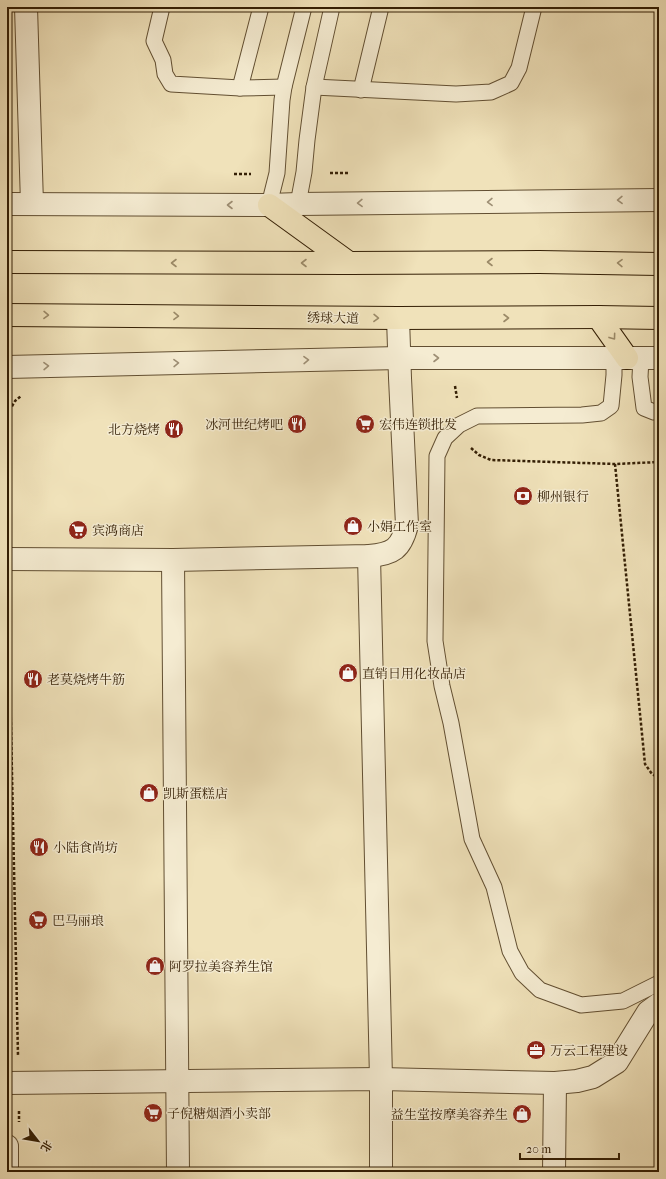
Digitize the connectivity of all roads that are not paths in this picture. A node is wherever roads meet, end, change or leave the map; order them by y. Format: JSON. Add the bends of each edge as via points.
{"nodes":[{"id":1,"x":26,"y":7,"type":"edge"},
{"id":2,"x":162,"y":7,"type":"edge"},
{"id":3,"x":261,"y":7,"type":"edge"},
{"id":4,"x":304,"y":7,"type":"edge"},
{"id":5,"x":332,"y":7,"type":"edge"},
{"id":6,"x":381,"y":7,"type":"edge"},
{"id":7,"x":534,"y":7,"type":"edge"},
{"id":8,"x":284,"y":86,"type":"junction"},
{"id":9,"x":314,"y":87,"type":"junction"},
{"id":10,"x":240,"y":88,"type":"junction"},
{"id":11,"x":361,"y":90,"type":"junction"},
{"id":12,"x":659,"y":200,"type":"edge"},
{"id":13,"x":7,"y":204,"type":"edge"},
{"id":14,"x":32,"y":204,"type":"junction"},
{"id":15,"x":298,"y":204,"type":"junction"},
{"id":16,"x":269,"y":205,"type":"junction"},
{"id":17,"x":7,"y":262,"type":"edge"},
{"id":18,"x":348,"y":263,"type":"junction"},
{"id":19,"x":659,"y":264,"type":"edge"},
{"id":20,"x":7,"y":315,"type":"edge"},
{"id":21,"x":598,"y":317,"type":"junction"},
{"id":22,"x":398,"y":318,"type":"junction"},
{"id":23,"x":659,"y":318,"type":"edge"},
{"id":24,"x":399,"y":358,"type":"junction"},
{"id":25,"x":635,"y":358,"type":"edge"},
{"id":26,"x":7,"y":367,"type":"edge"},
{"id":27,"x":659,"y":412,"type":"edge"},
{"id":28,"x":369,"y":556,"type":"junction"},
{"id":29,"x":7,"y":559,"type":"edge"},
{"id":30,"x":172,"y":560,"type":"junction"},
{"id":31,"x":659,"y":983,"type":"edge"},
{"id":32,"x":659,"y":1004,"type":"edge"},
{"id":33,"x":381,"y":1079,"type":"junction"},
{"id":34,"x":178,"y":1081,"type":"junction"},
{"id":35,"x":13,"y":1083,"type":"edge"},
{"id":36,"x":555,"y":1083,"type":"junction"},
{"id":37,"x":7,"y":1146,"type":"edge"},
{"id":38,"x":7,"y":1172,"type":"edge"},
{"id":39,"x":178,"y":1172,"type":"edge"},
{"id":40,"x":381,"y":1172,"type":"edge"},
{"id":41,"x":554,"y":1172,"type":"edge"}],
"edges":[{"from":1,"to":14,"type":"street"},
{"from":2,"to":10,"type":"lane","via":[[154,41],[163,60],[165,74],[172,84]]},
{"from":3,"to":10,"type":"lane"},
{"from":4,"to":8,"type":"lane"},
{"from":5,"to":9,"type":"lane"},
{"from":6,"to":11,"type":"lane"},
{"from":7,"to":11,"type":"lane","via":[[519,68],[510,83],[491,92],[456,94]]},
{"from":8,"to":10,"type":"lane"},
{"from":8,"to":16,"type":"lane","via":[[277,173]]},
{"from":9,"to":11,"type":"lane"},
{"from":9,"to":15,"type":"lane"},
{"from":12,"to":15,"type":"street","one_way":true},
{"from":13,"to":14,"type":"street"},
{"from":16,"to":14,"type":"street","one_way":true},
{"from":15,"to":16,"type":"street"},
{"from":16,"to":18,"type":"main road"},
{"from":18,"to":17,"type":"main road","one_way":true},
{"from":19,"to":18,"type":"main road","one_way":true},
{"from":20,"to":22,"type":"main road","name":"绣球大道","one_way":true},
{"from":22,"to":21,"type":"main road","name":"绣球大道","one_way":true},
{"from":21,"to":23,"type":"main road","name":"绣球大道"},
{"from":21,"to":25,"type":"main road","one_way":true},
{"from":22,"to":24,"type":"street"},
{"from":24,"to":25,"type":"street","one_way":true},
{"from":26,"to":24,"type":"street","one_way":true},
{"from":24,"to":28,"type":"street","via":[[407,525],[399,546],[390,553]]},
{"from":25,"to":27,"type":"lane","via":[[644,408]]},
{"from":25,"to":31,"type":"lane","via":[[614,375],[611,406],[601,413],[476,416],[459,425],[445,438],[437,456],[435,641],[472,839],[494,887],[510,951],[522,973],[540,990],[581,1005],[623,1001]]},
{"from":28,"to":30,"type":"street"},
{"from":28,"to":33,"type":"street"},
{"from":29,"to":30,"type":"street"},
{"from":30,"to":34,"type":"street"},
{"from":32,"to":36,"type":"street","via":[[648,1012],[617,1062],[593,1076],[577,1081]]},
{"from":33,"to":34,"type":"street"},
{"from":33,"to":36,"type":"street"},
{"from":33,"to":40,"type":"street"},
{"from":34,"to":35,"type":"street"},
{"from":34,"to":39,"type":"street"},
{"from":36,"to":41,"type":"street"},
{"from":37,"to":38,"type":"street"}]}
